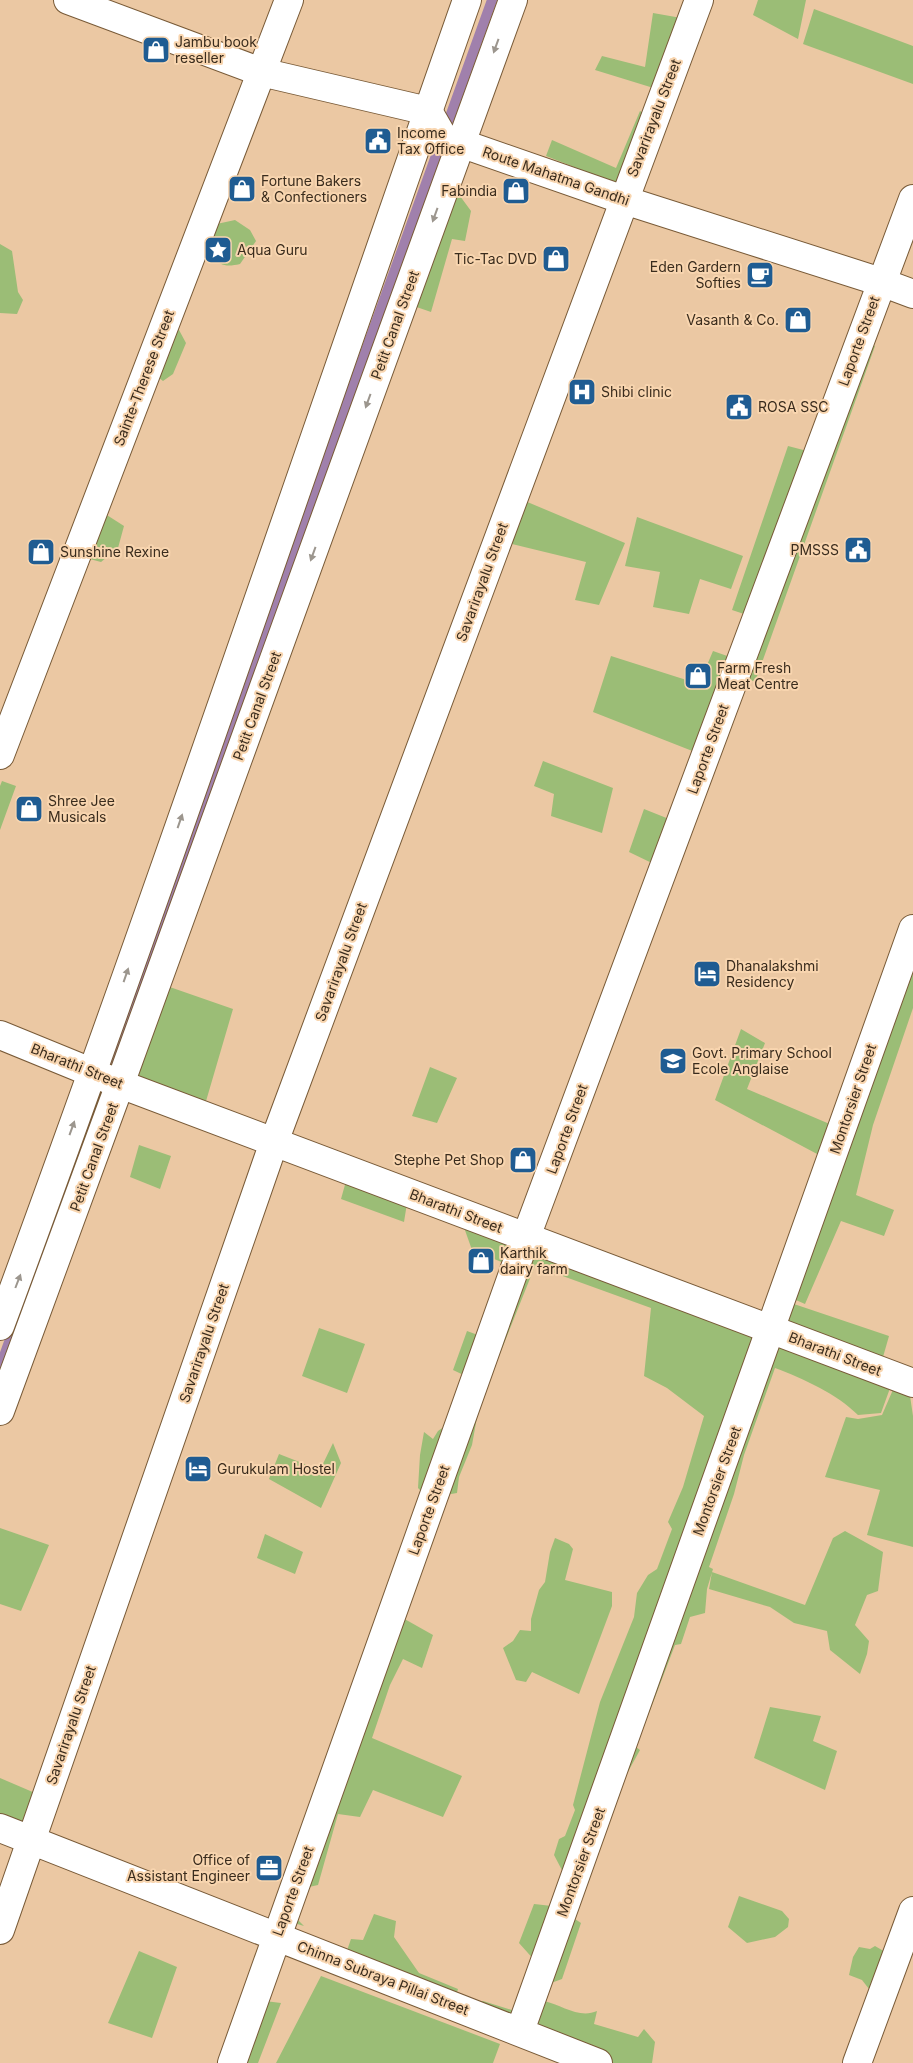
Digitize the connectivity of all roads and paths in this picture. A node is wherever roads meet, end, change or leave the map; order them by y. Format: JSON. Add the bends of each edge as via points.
{"nodes":[{"id":1,"x":68,"y":0,"type":"edge"},
{"id":2,"x":289,"y":0,"type":"edge"},
{"id":3,"x":467,"y":0,"type":"edge"},
{"id":4,"x":513,"y":0,"type":"edge"},
{"id":5,"x":699,"y":0,"type":"edge"},
{"id":6,"x":261,"y":72,"type":"junction"},
{"id":7,"x":428,"y":111,"type":"junction"},
{"id":8,"x":461,"y":143,"type":"junction"},
{"id":9,"x":913,"y":199,"type":"edge"},
{"id":10,"x":624,"y":200,"type":"junction"},
{"id":11,"x":881,"y":282,"type":"junction"},
{"id":12,"x":913,"y":294,"type":"edge"},
{"id":13,"x":0,"y":755,"type":"edge"},
{"id":14,"x":913,"y":929,"type":"edge"},
{"id":15,"x":0,"y":1035,"type":"edge"},
{"id":16,"x":106,"y":1078,"type":"junction"},
{"id":17,"x":274,"y":1142,"type":"junction"},
{"id":18,"x":526,"y":1237,"type":"junction"},
{"id":19,"x":0,"y":1326,"type":"edge"},
{"id":20,"x":771,"y":1330,"type":"junction"},
{"id":21,"x":913,"y":1383,"type":"edge"},
{"id":22,"x":0,"y":1411,"type":"edge"},
{"id":23,"x":0,"y":1828,"type":"edge"},
{"id":24,"x":31,"y":1840,"type":"junction"},
{"id":25,"x":913,"y":1911,"type":"edge"},
{"id":26,"x":0,"y":1930,"type":"edge"},
{"id":27,"x":276,"y":1938,"type":"junction"},
{"id":28,"x":520,"y":2031,"type":"junction"},
{"id":29,"x":232,"y":2063,"type":"edge"},
{"id":30,"x":598,"y":2063,"type":"edge"},
{"id":31,"x":857,"y":2063,"type":"edge"}],
"edges":[{"from":1,"to":6,"type":"street"},
{"from":2,"to":6,"type":"street","name":"Sainte-Therese Street"},
{"from":3,"to":7,"type":"street","name":"Petit Canal Street"},
{"from":4,"to":8,"type":"street","name":"Petit Canal Street","one_way":true},
{"from":5,"to":10,"type":"street","name":"Savarirayalu Street"},
{"from":6,"to":7,"type":"street"},
{"from":6,"to":13,"type":"street","name":"Sainte-Therese Street"},
{"from":7,"to":8,"type":"street","name":"Route Mahatma Gandhi","via":[[443,137]]},
{"from":16,"to":7,"type":"street","name":"Petit Canal Street","one_way":true},
{"from":8,"to":10,"type":"street","name":"Route Mahatma Gandhi"},
{"from":8,"to":16,"type":"street","name":"Petit Canal Street","one_way":true},
{"from":9,"to":11,"type":"street","name":"Laporte Street"},
{"from":10,"to":11,"type":"street","name":"Route Mahatma Gandhi"},
{"from":10,"to":17,"type":"street","name":"Savarirayalu Street"},
{"from":11,"to":12,"type":"street","name":"Route Mahatma Gandhi"},
{"from":11,"to":18,"type":"street","name":"Laporte Street"},
{"from":14,"to":20,"type":"street","name":"Montorsier Street"},
{"from":15,"to":16,"type":"street","name":"Bharathi Street"},
{"from":16,"to":17,"type":"street","name":"Bharathi Street"},
{"from":19,"to":16,"type":"street","name":"Petit Canal Street","one_way":true},
{"from":16,"to":22,"type":"street","name":"Petit Canal Street"},
{"from":17,"to":18,"type":"street","name":"Bharathi Street"},
{"from":17,"to":24,"type":"street","name":"Savarirayalu Street"},
{"from":18,"to":20,"type":"street","name":"Bharathi Street"},
{"from":18,"to":27,"type":"street","name":"Laporte Street"},
{"from":20,"to":21,"type":"street","name":"Bharathi Street"},
{"from":20,"to":28,"type":"street","name":"Montorsier Street"},
{"from":23,"to":24,"type":"street","name":"Chinna Subraya Pillai Street"},
{"from":24,"to":26,"type":"street","name":"Savarirayalu Street"},
{"from":24,"to":27,"type":"street","name":"Chinna Subraya Pillai Street"},
{"from":25,"to":31,"type":"street"},
{"from":27,"to":28,"type":"street","name":"Chinna Subraya Pillai Street"},
{"from":27,"to":29,"type":"street","name":"Laporte Street"},
{"from":28,"to":30,"type":"street","name":"Chinna Subraya Pillai Street"}]}
